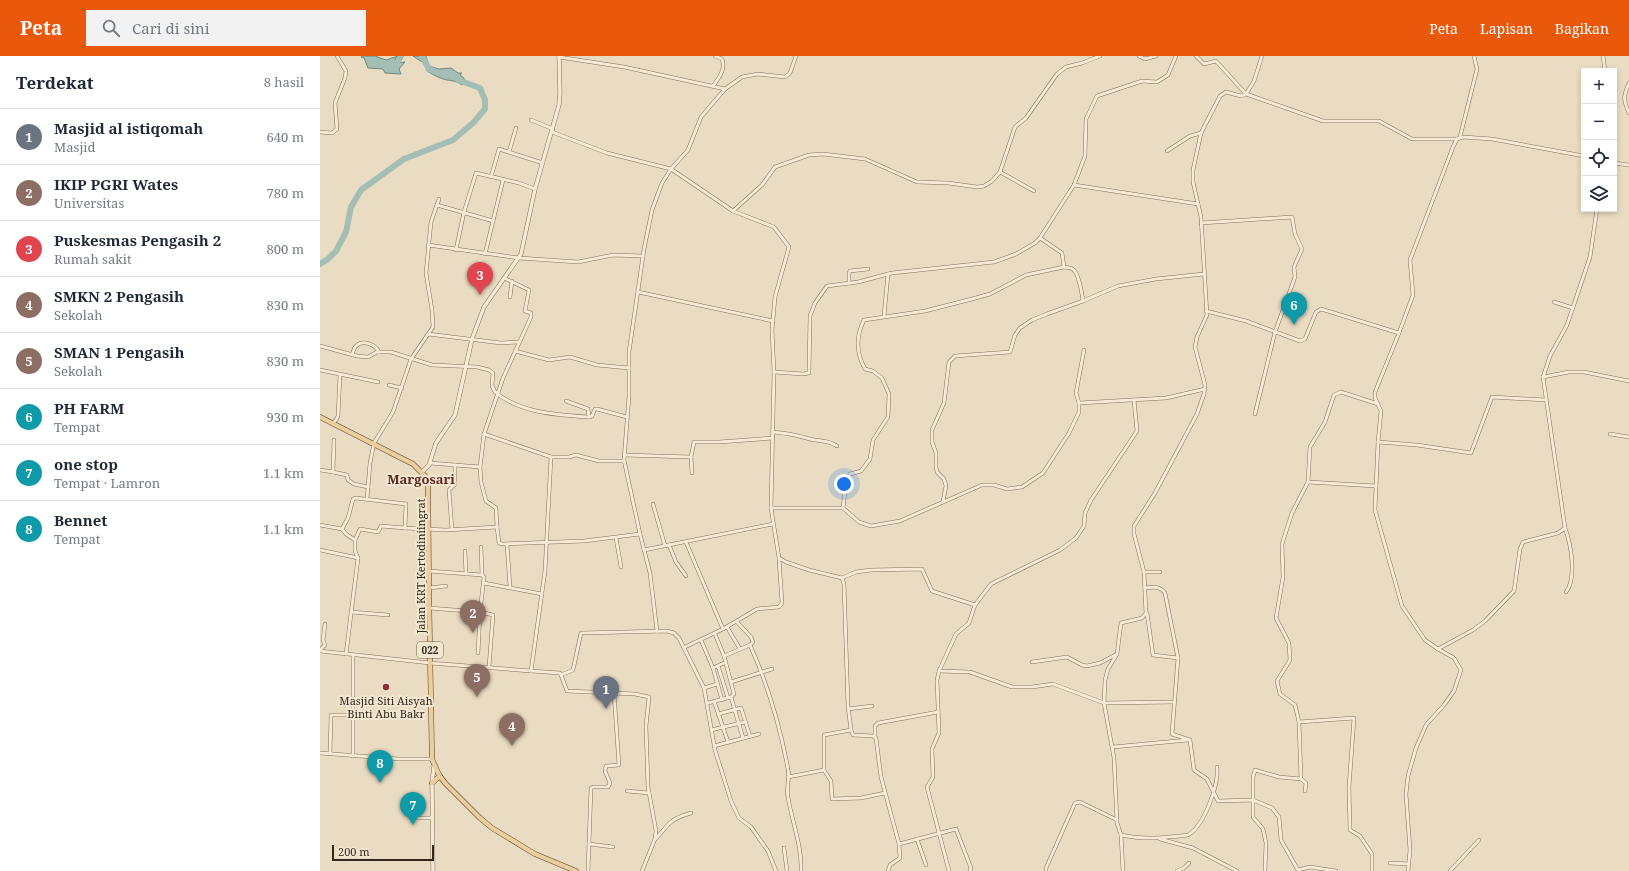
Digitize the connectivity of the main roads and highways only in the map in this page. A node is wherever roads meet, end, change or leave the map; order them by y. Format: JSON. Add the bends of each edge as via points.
{"nodes":[{"id":1,"x":320,"y":417,"type":"edge"},
{"id":2,"x":440,"y":776,"type":"junction"},
{"id":3,"x":432,"y":783,"type":"road end"},
{"id":4,"x":576,"y":871,"type":"edge"}],
"edges":[{"from":1,"to":2,"type":"main road","name":"Jalan KRT Kertodiniingrat","number":"022","via":[[413,464],[422,472],[428,486],[432,759]]},
{"from":2,"to":3,"type":"main road"},
{"from":2,"to":4,"type":"main road","name":"Jalan KRT Kertodiniingrat","number":"022","via":[[492,828],[535,854]]}]}
